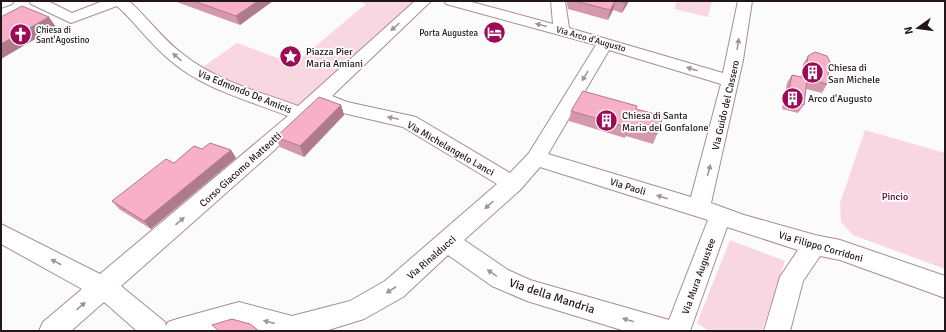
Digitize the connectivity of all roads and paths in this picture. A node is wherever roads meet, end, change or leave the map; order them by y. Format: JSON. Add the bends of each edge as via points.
{"nodes":[{"id":1,"x":7,"y":1,"type":"edge"},
{"id":2,"x":36,"y":1,"type":"edge"},
{"id":3,"x":116,"y":1,"type":"edge"},
{"id":4,"x":121,"y":1,"type":"edge"},
{"id":5,"x":424,"y":1,"type":"edge"},
{"id":6,"x":451,"y":1,"type":"edge"},
{"id":7,"x":558,"y":1,"type":"edge"},
{"id":8,"x":745,"y":1,"type":"edge"},
{"id":9,"x":1,"y":4,"type":"edge"},
{"id":10,"x":562,"y":31,"type":"junction"},
{"id":11,"x":605,"y":43,"type":"junction"},
{"id":12,"x":730,"y":81,"type":"junction"},
{"id":13,"x":318,"y":97,"type":"junction"},
{"id":14,"x":301,"y":114,"type":"junction"},
{"id":15,"x":536,"y":158,"type":"junction"},
{"id":16,"x":513,"y":184,"type":"junction"},
{"id":17,"x":709,"y":212,"type":"junction"},
{"id":18,"x":1,"y":233,"type":"edge"},
{"id":19,"x":448,"y":242,"type":"junction"},
{"id":20,"x":815,"y":245,"type":"junction"},
{"id":21,"x":945,"y":287,"type":"edge"},
{"id":22,"x":102,"y":288,"type":"junction"},
{"id":23,"x":52,"y":331,"type":"edge"},
{"id":24,"x":156,"y":331,"type":"edge"},
{"id":25,"x":177,"y":331,"type":"edge"},
{"id":26,"x":665,"y":331,"type":"edge"},
{"id":27,"x":671,"y":331,"type":"edge"},
{"id":28,"x":777,"y":331,"type":"edge"}],
"edges":[{"from":1,"to":9,"type":"street"},
{"from":2,"to":3,"type":"street","via":[[71,18]]},
{"from":14,"to":4,"type":"street","name":"Via Edmondo De Amicis","one_way":true,"via":[[205,77],[185,65]]},
{"from":5,"to":13,"type":"street","name":"Corso Giacomo Matteotti","one_way":true},
{"from":10,"to":6,"type":"street","name":"Via Arco d'Augusto","one_way":true},
{"from":7,"to":10,"type":"street"},
{"from":12,"to":8,"type":"street","name":"Via Guido del Cassero","one_way":true},
{"from":10,"to":11,"type":"street","name":"Via Arco d'Augusto"},
{"from":12,"to":11,"type":"street","name":"Via Arco d'Augusto","one_way":true},
{"from":11,"to":15,"type":"street","name":"Via Rinalducci","one_way":true},
{"from":17,"to":12,"type":"street","name":"Via Guido del Cassero","one_way":true},
{"from":13,"to":14,"type":"street","name":"Corso Giacomo Matteotti"},
{"from":16,"to":13,"type":"street","name":"Via Michelangelo Lanci","one_way":true,"via":[[409,122],[343,107]]},
{"from":22,"to":14,"type":"street","name":"Corso Giacomo Matteotti","one_way":true},
{"from":15,"to":16,"type":"street","name":"Via Rinalducci"},
{"from":17,"to":15,"type":"street","name":"Via Paoli","one_way":true},
{"from":16,"to":19,"type":"street","name":"Via Rinalducci","one_way":true},
{"from":17,"to":20,"type":"street","name":"Via Filippo Corridoni"},
{"from":17,"to":27,"type":"street","name":"Via Mura Augustee","via":[[678,329]]},
{"from":22,"to":18,"type":"street","one_way":true},
{"from":19,"to":25,"type":"street","name":"Via Rinalducci","one_way":true,"via":[[394,289],[355,311],[292,328],[239,314]]},
{"from":26,"to":19,"type":"street","name":"Via della Mandria","one_way":true,"via":[[527,290],[500,278]]},
{"from":20,"to":21,"type":"street","name":"Via Filippo Corridoni","via":[[840,250]]},
{"from":20,"to":28,"type":"street","via":[[792,277]]},
{"from":23,"to":22,"type":"street","name":"Corso Giacomo Matteotti","one_way":true},
{"from":22,"to":24,"type":"street"}]}
